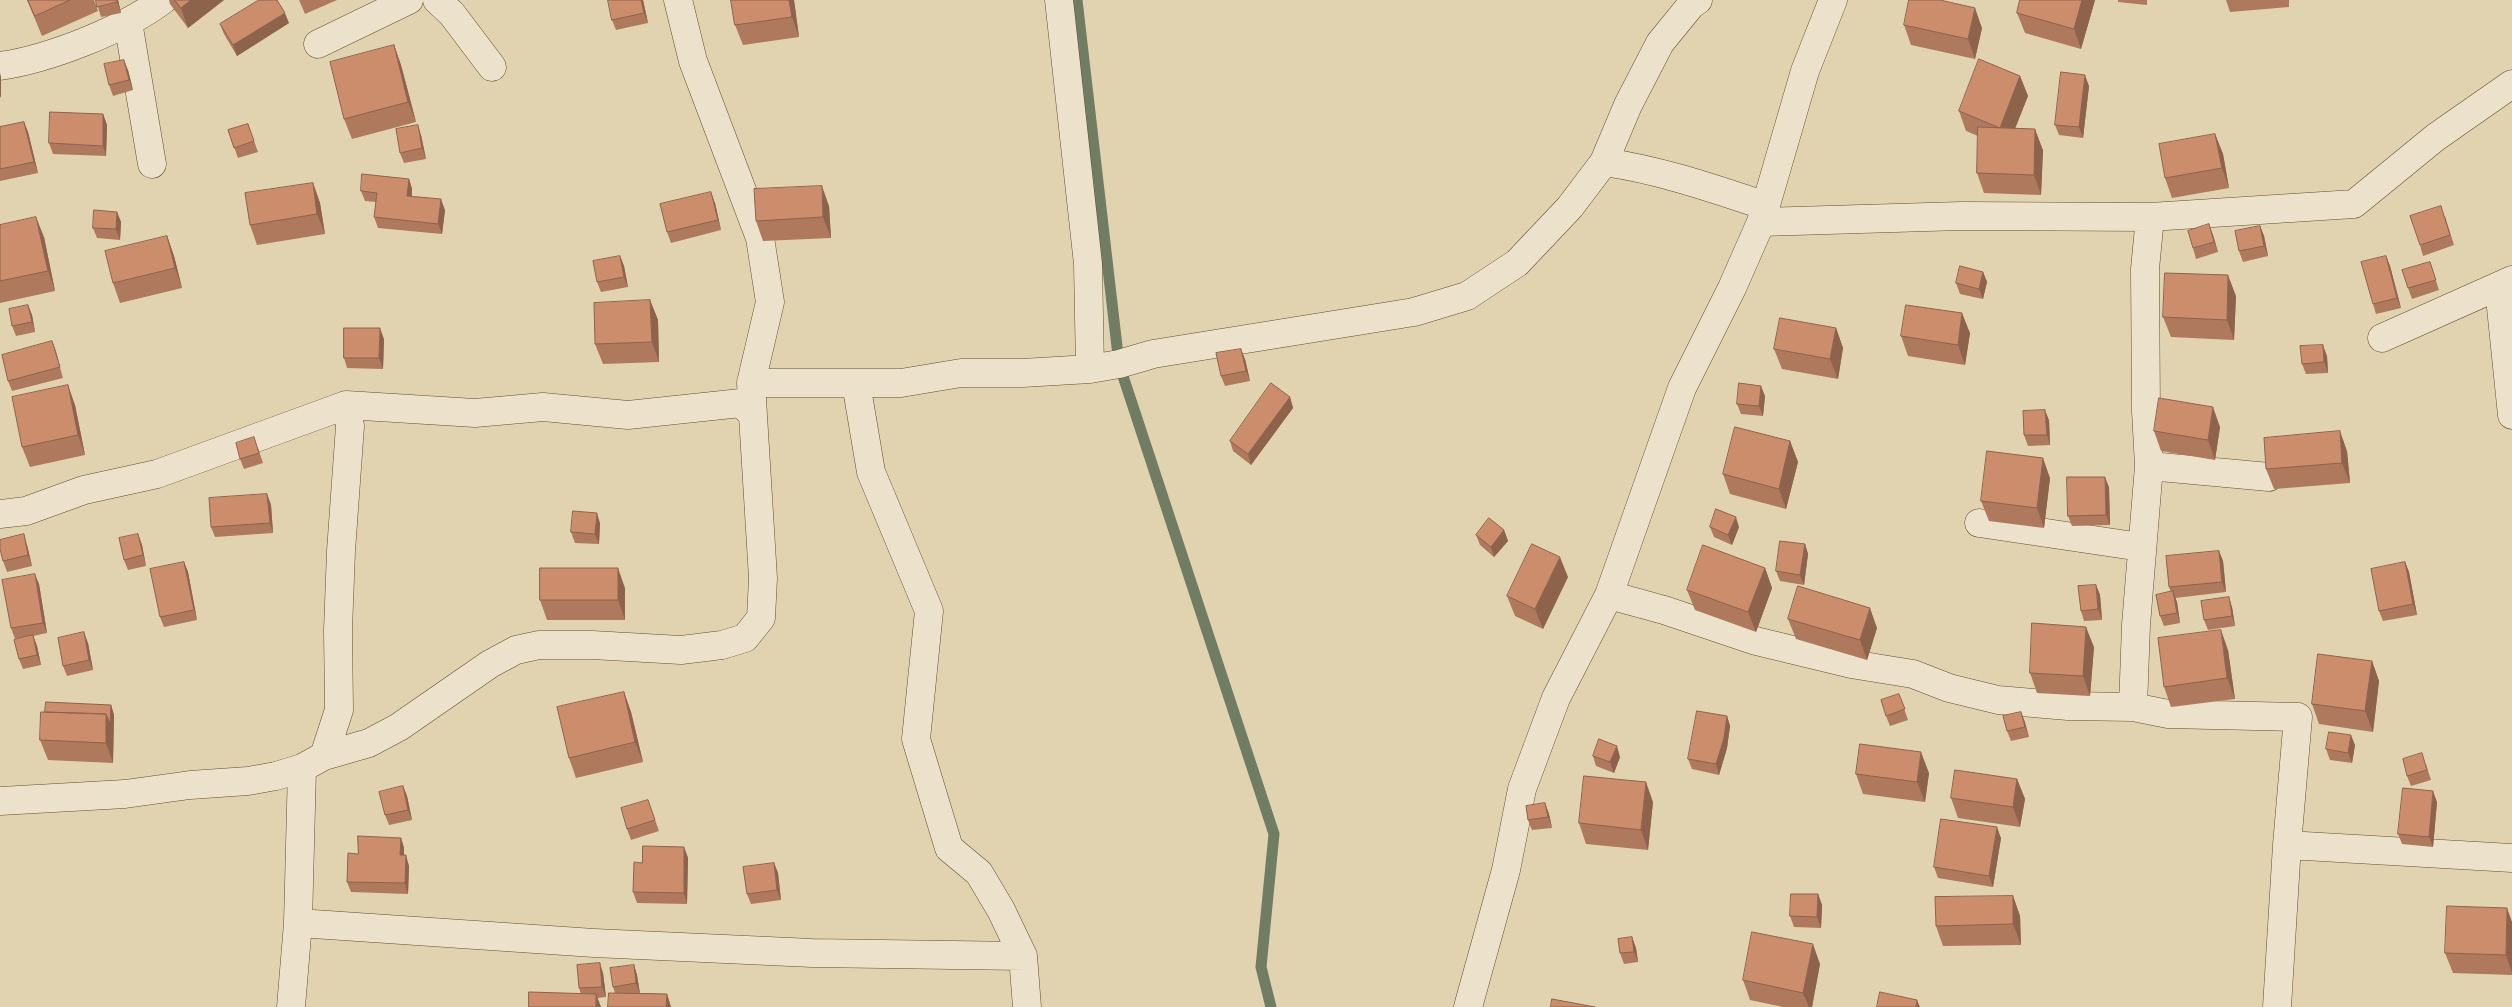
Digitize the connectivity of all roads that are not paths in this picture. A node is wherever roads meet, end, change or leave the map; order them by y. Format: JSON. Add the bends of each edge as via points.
{"nodes":[{"id":1,"x":162,"y":0,"type":"edge"},
{"id":2,"x":409,"y":0,"type":"edge"},
{"id":3,"x":438,"y":0,"type":"edge"},
{"id":4,"x":678,"y":0,"type":"edge"},
{"id":5,"x":1059,"y":0,"type":"edge"},
{"id":6,"x":1698,"y":0,"type":"edge"},
{"id":7,"x":1833,"y":0,"type":"edge"},
{"id":8,"x":128,"y":22,"type":"junction"},
{"id":9,"x":318,"y":44,"type":"dead end"},
{"id":10,"x":0,"y":66,"type":"edge"},
{"id":11,"x":492,"y":67,"type":"dead end"},
{"id":12,"x":2512,"y":84,"type":"edge"},
{"id":13,"x":1604,"y":162,"type":"junction"},
{"id":14,"x":152,"y":164,"type":"dead end"},
{"id":15,"x":1763,"y":214,"type":"junction"},
{"id":16,"x":2150,"y":217,"type":"junction"},
{"id":17,"x":2505,"y":284,"type":"edge"},
{"id":18,"x":2382,"y":338,"type":"dead end"},
{"id":19,"x":1090,"y":369,"type":"junction"},
{"id":20,"x":856,"y":383,"type":"junction"},
{"id":21,"x":752,"y":384,"type":"junction"},
{"id":22,"x":346,"y":406,"type":"junction"},
{"id":23,"x":752,"y":412,"type":"junction"},
{"id":24,"x":2512,"y":415,"type":"edge"},
{"id":25,"x":2150,"y":466,"type":"junction"},
{"id":26,"x":2269,"y":477,"type":"edge"},
{"id":27,"x":0,"y":514,"type":"edge"},
{"id":28,"x":1979,"y":523,"type":"dead end"},
{"id":29,"x":2141,"y":547,"type":"junction"},
{"id":30,"x":1609,"y":595,"type":"junction"},
{"id":31,"x":2132,"y":707,"type":"junction"},
{"id":32,"x":313,"y":762,"type":"junction"},
{"id":33,"x":0,"y":801,"type":"edge"},
{"id":34,"x":2287,"y":845,"type":"junction"},
{"id":35,"x":2512,"y":858,"type":"edge"},
{"id":36,"x":298,"y":923,"type":"junction"},
{"id":37,"x":1023,"y":956,"type":"junction"},
{"id":38,"x":291,"y":1007,"type":"edge"},
{"id":39,"x":1027,"y":1007,"type":"edge"},
{"id":40,"x":1468,"y":1007,"type":"edge"},
{"id":41,"x":2277,"y":1007,"type":"edge"}],
"edges":[{"from":1,"to":8,"type":"street"},
{"from":2,"to":9,"type":"street"},
{"from":3,"to":11,"type":"street"},
{"from":4,"to":21,"type":"street","via":[[693,61],[760,238],[770,302]]},
{"from":5,"to":19,"type":"street","via":[[1088,264]]},
{"from":6,"to":13,"type":"street","via":[[1660,43],[1628,105]]},
{"from":7,"to":15,"type":"street","via":[[1805,71]]},
{"from":8,"to":10,"type":"street","via":[[44,58]]},
{"from":8,"to":14,"type":"street"},
{"from":12,"to":16,"type":"street","via":[[2429,143],[2354,204]]},
{"from":13,"to":15,"type":"street","via":[[1648,169],[1698,183]]},
{"from":13,"to":19,"type":"street","via":[[1570,207],[1517,263],[1467,296],[1414,312],[1153,354]]},
{"from":15,"to":16,"type":"street"},
{"from":15,"to":30,"type":"street","via":[[1732,288],[1682,388]]},
{"from":16,"to":25,"type":"street","via":[[2145,269],[2146,412]]},
{"from":17,"to":18,"type":"street"},
{"from":17,"to":24,"type":"street"},
{"from":19,"to":20,"type":"street","via":[[961,373],[901,383]]},
{"from":20,"to":21,"type":"street"},
{"from":20,"to":37,"type":"street","via":[[871,472],[929,611],[916,739],[949,848],[979,873],[1002,910]]},
{"from":21,"to":23,"type":"street"},
{"from":22,"to":23,"type":"street","via":[[475,413],[543,407],[628,415],[740,403]]},
{"from":22,"to":27,"type":"street","via":[[157,474],[84,490],[26,510]]},
{"from":22,"to":32,"type":"street","via":[[350,426],[341,551],[339,710]]},
{"from":23,"to":32,"type":"street","via":[[763,578],[761,618],[745,638],[722,645],[681,650],[539,645],[516,650],[490,664],[399,727],[369,743]]},
{"from":25,"to":26,"type":"street"},
{"from":25,"to":29,"type":"street"},
{"from":28,"to":29,"type":"street"},
{"from":29,"to":31,"type":"street"},
{"from":30,"to":31,"type":"street","via":[[1756,641],[1851,664],[1913,674],[1949,688],[1998,700]]},
{"from":30,"to":40,"type":"street","via":[[1556,698],[1522,789],[1506,870]]},
{"from":31,"to":34,"type":"street","via":[[2168,714],[2298,717]]},
{"from":32,"to":33,"type":"street","via":[[276,776],[248,781],[125,794]]},
{"from":32,"to":36,"type":"street"},
{"from":34,"to":35,"type":"street"},
{"from":34,"to":41,"type":"street"},
{"from":36,"to":37,"type":"street","via":[[604,944],[812,953]]},
{"from":36,"to":38,"type":"street"},
{"from":37,"to":39,"type":"street"}]}
